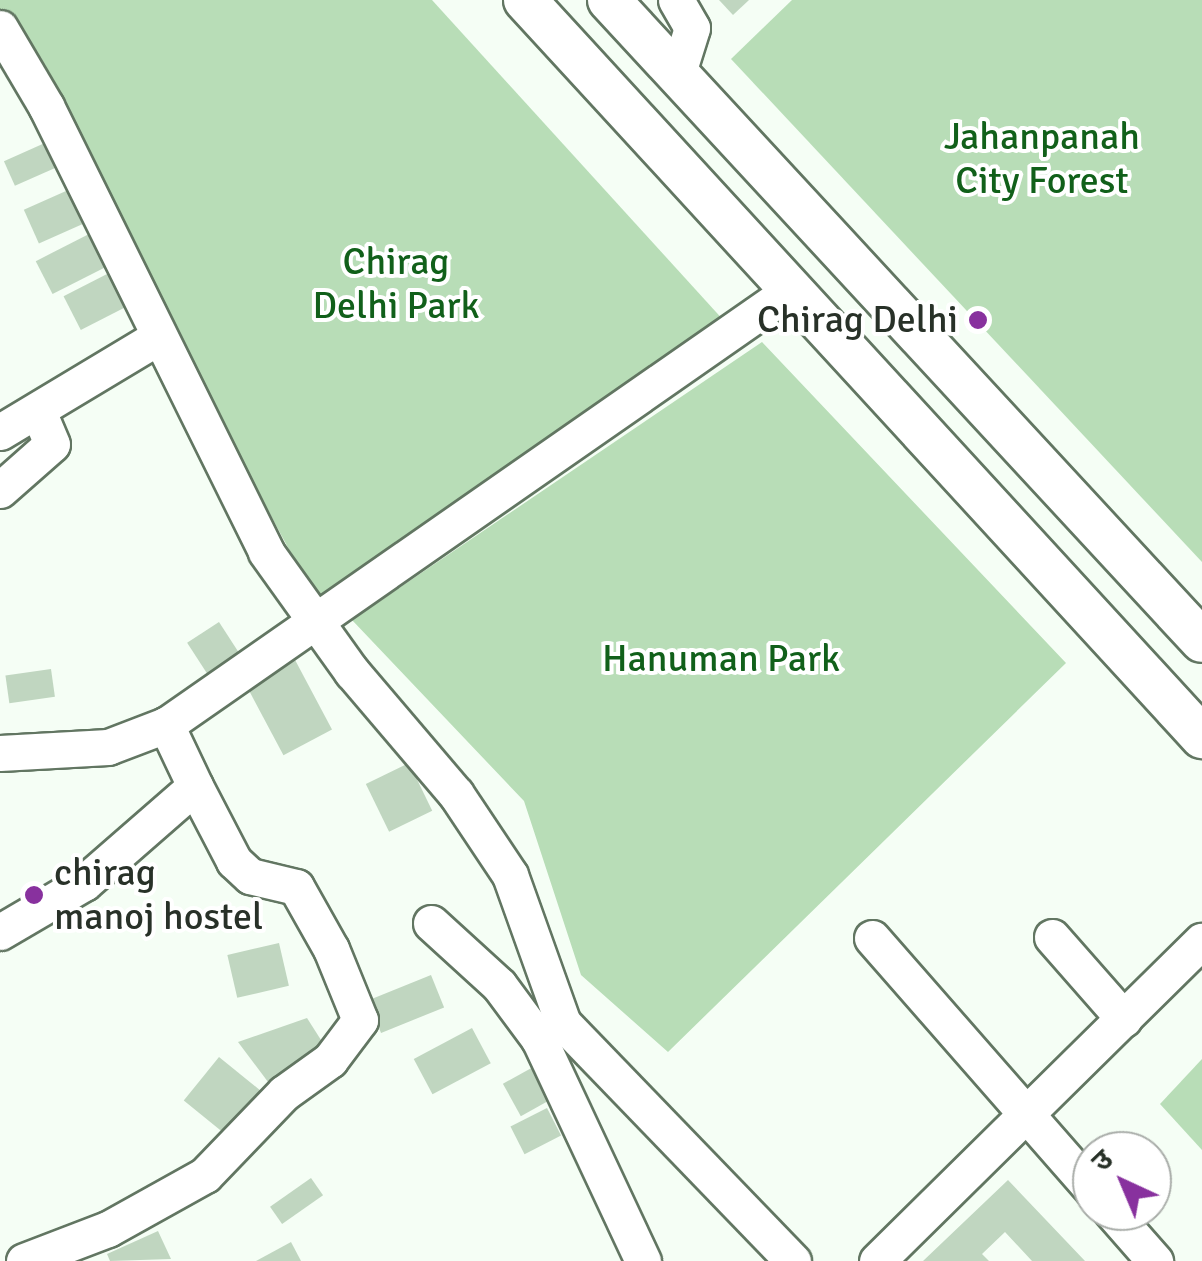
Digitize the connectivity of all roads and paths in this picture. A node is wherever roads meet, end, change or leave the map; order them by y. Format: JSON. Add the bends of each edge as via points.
{"nodes":[{"id":1,"x":525,"y":0,"type":"edge"},
{"id":2,"x":608,"y":0,"type":"edge"},
{"id":3,"x":676,"y":0,"type":"edge"},
{"id":4,"x":0,"y":28,"type":"edge"},
{"id":5,"x":677,"y":76,"type":"junction"},
{"id":6,"x":791,"y":290,"type":"junction"},
{"id":7,"x":158,"y":336,"type":"junction"},
{"id":8,"x":38,"y":410,"type":"junction"},
{"id":9,"x":0,"y":432,"type":"edge"},
{"id":10,"x":0,"y":490,"type":"edge"},
{"id":11,"x":315,"y":622,"type":"junction"},
{"id":12,"x":1202,"y":641,"type":"edge"},
{"id":13,"x":166,"y":725,"type":"junction"},
{"id":14,"x":1202,"y":737,"type":"edge"},
{"id":15,"x":0,"y":754,"type":"edge"},
{"id":16,"x":195,"y":786,"type":"junction"},
{"id":17,"x":431,"y":923,"type":"dead end"},
{"id":18,"x":0,"y":932,"type":"edge"},
{"id":19,"x":1052,"y":937,"type":"dead end"},
{"id":20,"x":872,"y":938,"type":"dead end"},
{"id":21,"x":1202,"y":941,"type":"edge"},
{"id":22,"x":1124,"y":1019,"type":"junction"},
{"id":23,"x":551,"y":1031,"type":"junction"},
{"id":24,"x":1027,"y":1115,"type":"junction"},
{"id":25,"x":1072,"y":1166,"type":"edge"},
{"id":26,"x":1129,"y":1231,"type":"edge"},
{"id":27,"x":24,"y":1261,"type":"edge"},
{"id":28,"x":643,"y":1261,"type":"edge"},
{"id":29,"x":793,"y":1261,"type":"edge"},
{"id":30,"x":876,"y":1261,"type":"edge"},
{"id":31,"x":1155,"y":1261,"type":"edge"}],
"edges":[{"from":1,"to":6,"type":"main road"},
{"from":2,"to":5,"type":"main road"},
{"from":3,"to":5,"type":"street","via":[[692,28]]},
{"from":4,"to":7,"type":"street","via":[[46,106]]},
{"from":5,"to":12,"type":"main road"},
{"from":6,"to":11,"type":"street"},
{"from":6,"to":14,"type":"main road"},
{"from":7,"to":8,"type":"street"},
{"from":7,"to":11,"type":"street","via":[[266,552]]},
{"from":8,"to":9,"type":"street"},
{"from":8,"to":10,"type":"street","via":[[52,444]]},
{"from":11,"to":13,"type":"street"},
{"from":11,"to":23,"type":"street","via":[[456,794],[510,876]]},
{"from":13,"to":15,"type":"street","via":[[108,748]]},
{"from":13,"to":16,"type":"street"},
{"from":16,"to":18,"type":"street","via":[[84,883]]},
{"from":16,"to":27,"type":"street","via":[[234,861],[250,876],[296,887],[360,1020],[330,1060],[284,1093],[205,1175],[108,1230]]},
{"from":17,"to":23,"type":"street"},
{"from":19,"to":22,"type":"street"},
{"from":20,"to":24,"type":"street"},
{"from":21,"to":22,"type":"street"},
{"from":22,"to":24,"type":"street"},
{"from":23,"to":28,"type":"street"},
{"from":23,"to":29,"type":"street"},
{"from":24,"to":25,"type":"street"},
{"from":24,"to":30,"type":"street"},
{"from":26,"to":31,"type":"street"}]}
